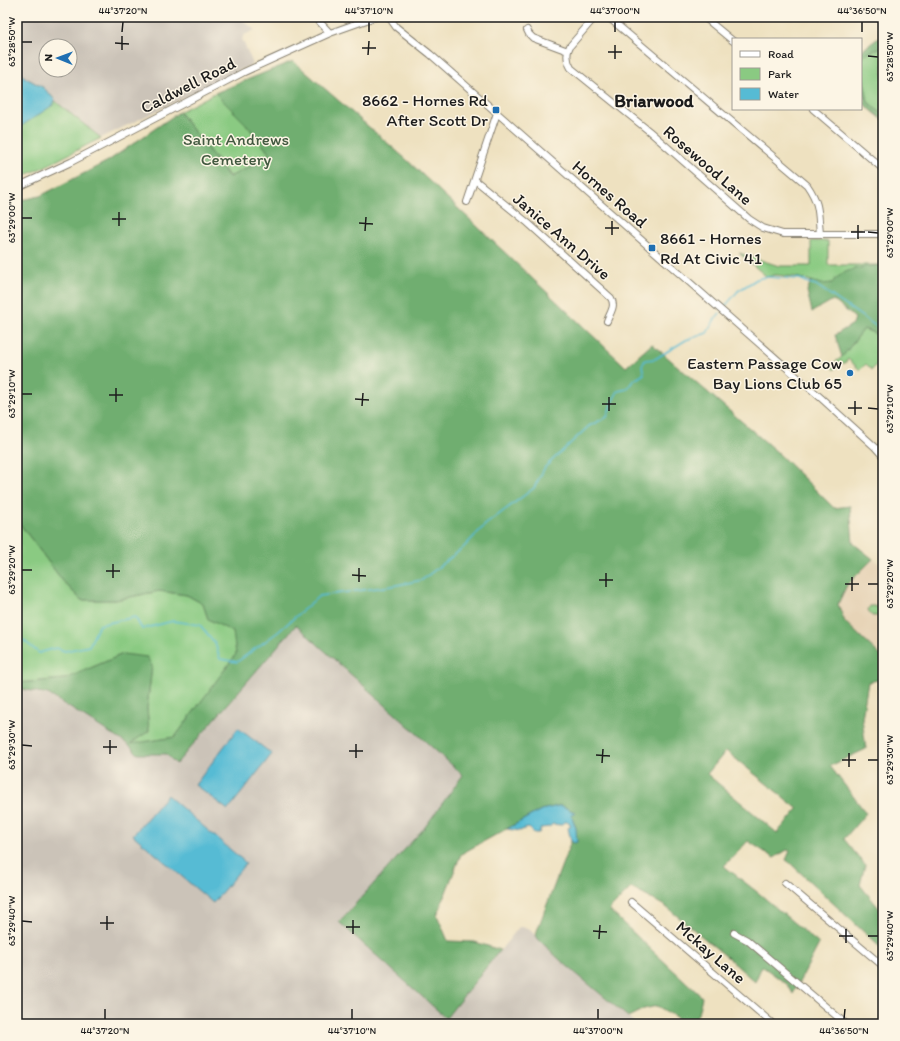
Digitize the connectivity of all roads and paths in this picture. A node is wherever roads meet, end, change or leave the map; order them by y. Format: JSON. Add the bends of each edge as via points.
{"nodes":[{"id":1,"x":315,"y":17,"type":"edge"},
{"id":2,"x":375,"y":17,"type":"edge"},
{"id":3,"x":389,"y":17,"type":"edge"},
{"id":4,"x":595,"y":17,"type":"edge"},
{"id":5,"x":608,"y":17,"type":"edge"},
{"id":6,"x":704,"y":17,"type":"edge"},
{"id":7,"x":526,"y":30,"type":"dead end"},
{"id":8,"x":330,"y":33,"type":"junction"},
{"id":9,"x":732,"y":40,"type":"edge"},
{"id":10,"x":568,"y":51,"type":"junction"},
{"id":11,"x":814,"y":110,"type":"edge"},
{"id":12,"x":497,"y":113,"type":"junction"},
{"id":13,"x":883,"y":169,"type":"edge"},
{"id":14,"x":475,"y":180,"type":"junction"},
{"id":15,"x":17,"y":187,"type":"edge"},
{"id":16,"x":468,"y":202,"type":"dead end"},
{"id":17,"x":820,"y":234,"type":"junction"},
{"id":18,"x":883,"y":234,"type":"edge"},
{"id":19,"x":607,"y":321,"type":"dead end"},
{"id":20,"x":883,"y":456,"type":"edge"},
{"id":21,"x":785,"y":883,"type":"dead end"},
{"id":22,"x":632,"y":902,"type":"dead end"},
{"id":23,"x":734,"y":933,"type":"dead end"},
{"id":24,"x":883,"y":966,"type":"edge"},
{"id":25,"x":773,"y":1024,"type":"edge"},
{"id":26,"x":846,"y":1024,"type":"edge"}],
"edges":[{"from":1,"to":8,"type":"street"},
{"from":2,"to":8,"type":"street","name":"Caldwell Road"},
{"from":3,"to":12,"type":"street","name":"Hornes Road","via":[[396,27]]},
{"from":4,"to":10,"type":"street"},
{"from":5,"to":17,"type":"street","via":[[807,186],[817,203]]},
{"from":6,"to":9,"type":"street"},
{"from":7,"to":10,"type":"street","via":[[534,38]]},
{"from":8,"to":15,"type":"street","name":"Caldwell Road","via":[[244,72],[71,162]]},
{"from":10,"to":17,"type":"street","name":"Rosewood Lane","via":[[568,61],[572,68],[649,131],[749,219],[763,228],[778,233]]},
{"from":11,"to":13,"type":"street"},
{"from":12,"to":14,"type":"street"},
{"from":12,"to":20,"type":"street","name":"Hornes Road","via":[[821,398]]},
{"from":14,"to":16,"type":"street"},
{"from":14,"to":19,"type":"street","name":"Janice Ann Drive","via":[[611,298],[613,306]]},
{"from":17,"to":18,"type":"street","name":"Rosewood Lane"},
{"from":21,"to":24,"type":"street"},
{"from":22,"to":25,"type":"street","name":"Mckay Lane"},
{"from":23,"to":26,"type":"street","via":[[748,940]]}]}
